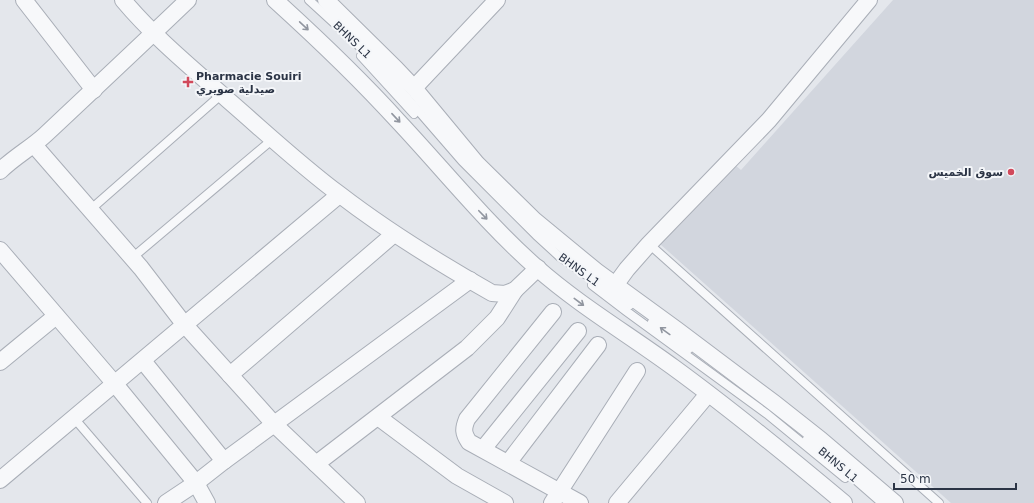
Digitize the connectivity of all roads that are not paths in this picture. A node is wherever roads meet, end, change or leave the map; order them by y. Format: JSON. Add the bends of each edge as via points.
{"nodes":[{"id":1,"x":24,"y":0,"type":"edge"},
{"id":2,"x":123,"y":0,"type":"edge"},
{"id":3,"x":188,"y":0,"type":"edge"},
{"id":4,"x":275,"y":0,"type":"edge"},
{"id":5,"x":302,"y":0,"type":"edge"},
{"id":6,"x":309,"y":0,"type":"edge"},
{"id":7,"x":326,"y":0,"type":"edge"},
{"id":8,"x":497,"y":0,"type":"edge"},
{"id":9,"x":869,"y":0,"type":"edge"},
{"id":10,"x":154,"y":34,"type":"junction"},
{"id":11,"x":414,"y":88,"type":"junction"},
{"id":12,"x":94,"y":90,"type":"junction"},
{"id":13,"x":222,"y":94,"type":"junction"},
{"id":14,"x":273,"y":139,"type":"junction"},
{"id":15,"x":34,"y":145,"type":"junction"},
{"id":16,"x":4,"y":161,"type":"edge"},
{"id":17,"x":339,"y":195,"type":"junction"},
{"id":18,"x":90,"y":210,"type":"junction"},
{"id":19,"x":394,"y":234,"type":"junction"},
{"id":20,"x":649,"y":244,"type":"junction"},
{"id":21,"x":0,"y":250,"type":"edge"},
{"id":22,"x":132,"y":258,"type":"junction"},
{"id":23,"x":538,"y":268,"type":"junction"},
{"id":24,"x":470,"y":280,"type":"junction"},
{"id":25,"x":616,"y":284,"type":"junction"},
{"id":26,"x":515,"y":290,"type":"junction"},
{"id":27,"x":553,"y":312,"type":"dead end"},
{"id":28,"x":56,"y":316,"type":"junction"},
{"id":29,"x":184,"y":324,"type":"junction"},
{"id":30,"x":578,"y":331,"type":"dead end"},
{"id":31,"x":598,"y":345,"type":"dead end"},
{"id":32,"x":143,"y":361,"type":"junction"},
{"id":33,"x":0,"y":362,"type":"edge"},
{"id":34,"x":637,"y":371,"type":"dead end"},
{"id":35,"x":230,"y":375,"type":"junction"},
{"id":36,"x":115,"y":384,"type":"junction"},
{"id":37,"x":708,"y":394,"type":"junction"},
{"id":38,"x":378,"y":417,"type":"junction"},
{"id":39,"x":74,"y":418,"type":"junction"},
{"id":40,"x":274,"y":424,"type":"junction"},
{"id":41,"x":483,"y":449,"type":"junction"},
{"id":42,"x":224,"y":461,"type":"junction"},
{"id":43,"x":508,"y":463,"type":"junction"},
{"id":44,"x":316,"y":464,"type":"junction"},
{"id":45,"x":0,"y":480,"type":"edge"},
{"id":46,"x":196,"y":483,"type":"junction"},
{"id":47,"x":556,"y":497,"type":"edge"},
{"id":48,"x":147,"y":503,"type":"edge"},
{"id":49,"x":166,"y":503,"type":"edge"},
{"id":50,"x":207,"y":503,"type":"edge"},
{"id":51,"x":357,"y":503,"type":"edge"},
{"id":52,"x":505,"y":503,"type":"edge"},
{"id":53,"x":580,"y":503,"type":"edge"},
{"id":54,"x":617,"y":503,"type":"edge"},
{"id":55,"x":844,"y":503,"type":"edge"},
{"id":56,"x":876,"y":503,"type":"edge"},
{"id":57,"x":882,"y":503,"type":"edge"},
{"id":58,"x":895,"y":503,"type":"edge"},
{"id":59,"x":938,"y":503,"type":"edge"}],
"edges":[{"from":1,"to":12,"type":"street"},
{"from":2,"to":10,"type":"street"},
{"from":3,"to":10,"type":"street"},
{"from":4,"to":23,"type":"street","one_way":true,"via":[[332,52],[503,237]]},
{"from":5,"to":56,"type":"lane","name":"BHNS L1","via":[[350,44],[462,167],[544,248],[767,414]]},
{"from":57,"to":6,"type":"lane","name":"BHNS L1","one_way":true,"via":[[786,422],[560,257],[462,161],[356,43]]},
{"from":7,"to":11,"type":"street"},
{"from":8,"to":11,"type":"street"},
{"from":9,"to":20,"type":"street","via":[[768,120]]},
{"from":10,"to":12,"type":"street"},
{"from":10,"to":13,"type":"street"},
{"from":11,"to":25,"type":"street","via":[[505,192],[565,246]]},
{"from":12,"to":15,"type":"street"},
{"from":13,"to":14,"type":"street"},
{"from":13,"to":18,"type":"lane"},
{"from":14,"to":17,"type":"street"},
{"from":14,"to":22,"type":"lane"},
{"from":15,"to":16,"type":"street"},
{"from":15,"to":18,"type":"street"},
{"from":17,"to":19,"type":"street"},
{"from":17,"to":29,"type":"street"},
{"from":18,"to":22,"type":"street"},
{"from":19,"to":24,"type":"street"},
{"from":19,"to":35,"type":"street"},
{"from":20,"to":25,"type":"street"},
{"from":20,"to":59,"type":"lane"},
{"from":21,"to":28,"type":"street"},
{"from":22,"to":29,"type":"street"},
{"from":23,"to":26,"type":"street"},
{"from":23,"to":37,"type":"street","one_way":true,"via":[[586,307]]},
{"from":24,"to":26,"type":"street","via":[[492,293],[505,294]]},
{"from":24,"to":40,"type":"street"},
{"from":25,"to":58,"type":"street","via":[[774,403]]},
{"from":26,"to":38,"type":"street","via":[[497,318],[468,348]]},
{"from":27,"to":41,"type":"street","via":[[467,419],[463,428],[464,435],[469,442]]},
{"from":28,"to":33,"type":"street"},
{"from":28,"to":36,"type":"street"},
{"from":29,"to":32,"type":"street"},
{"from":29,"to":35,"type":"street"},
{"from":30,"to":41,"type":"street"},
{"from":31,"to":43,"type":"street"},
{"from":32,"to":36,"type":"street"},
{"from":32,"to":42,"type":"street"},
{"from":34,"to":47,"type":"street"},
{"from":35,"to":40,"type":"street"},
{"from":36,"to":39,"type":"street"},
{"from":36,"to":46,"type":"street"},
{"from":37,"to":54,"type":"street"},
{"from":37,"to":55,"type":"street","via":[[778,447]]},
{"from":38,"to":44,"type":"street"},
{"from":38,"to":52,"type":"street","via":[[457,476]]},
{"from":39,"to":45,"type":"street"},
{"from":39,"to":48,"type":"lane"},
{"from":40,"to":42,"type":"street"},
{"from":40,"to":44,"type":"street"},
{"from":41,"to":43,"type":"street"},
{"from":42,"to":46,"type":"street"},
{"from":43,"to":47,"type":"street"},
{"from":44,"to":51,"type":"street"},
{"from":46,"to":49,"type":"street"},
{"from":46,"to":50,"type":"street"},
{"from":47,"to":53,"type":"street"}]}
